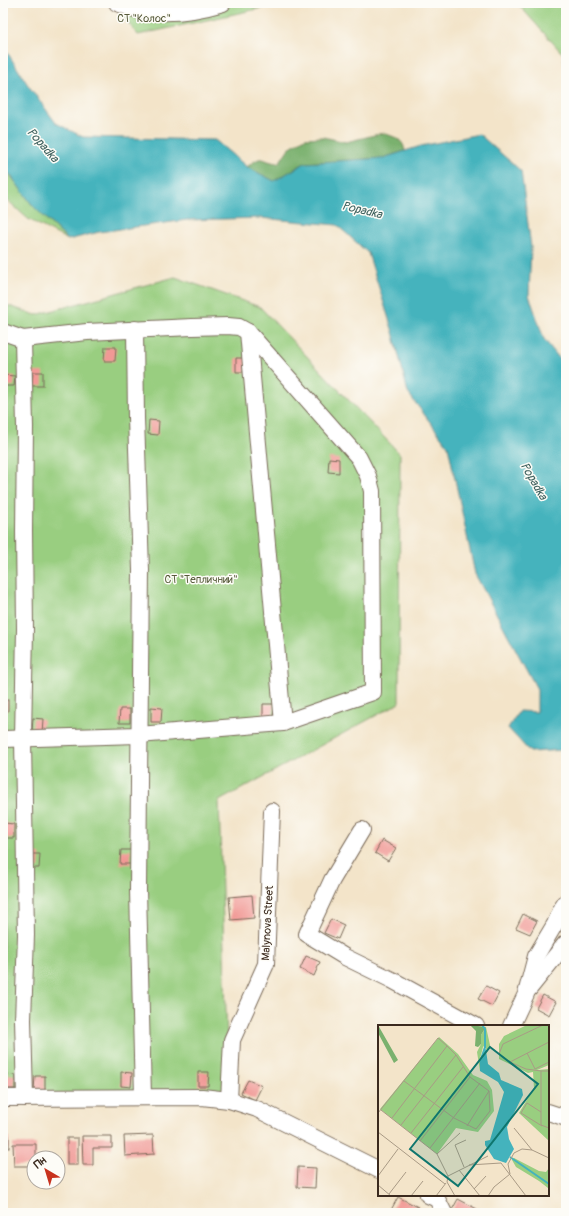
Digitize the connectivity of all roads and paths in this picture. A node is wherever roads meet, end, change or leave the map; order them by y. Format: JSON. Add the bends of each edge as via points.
{"nodes":[{"id":1,"x":117,"y":3,"type":"edge"},
{"id":2,"x":223,"y":3,"type":"edge"},
{"id":3,"x":135,"y":329,"type":"junction"},
{"id":4,"x":3,"y":332,"type":"edge"},
{"id":5,"x":248,"y":332,"type":"junction"},
{"id":6,"x":23,"y":338,"type":"junction"},
{"id":7,"x":283,"y":723,"type":"junction"},
{"id":8,"x":139,"y":735,"type":"junction"},
{"id":9,"x":23,"y":738,"type":"junction"},
{"id":10,"x":3,"y":739,"type":"edge"},
{"id":11,"x":272,"y":811,"type":"dead end"},
{"id":12,"x":362,"y":830,"type":"dead end"},
{"id":13,"x":566,"y":902,"type":"edge"},
{"id":14,"x":566,"y":943,"type":"edge"},
{"id":15,"x":526,"y":994,"type":"junction"},
{"id":16,"x":474,"y":1025,"type":"edge"},
{"id":17,"x":511,"y":1025,"type":"edge"},
{"id":18,"x":143,"y":1097,"type":"junction"},
{"id":19,"x":3,"y":1098,"type":"edge"},
{"id":20,"x":25,"y":1098,"type":"junction"},
{"id":21,"x":229,"y":1100,"type":"junction"},
{"id":22,"x":549,"y":1112,"type":"edge"},
{"id":23,"x":566,"y":1118,"type":"edge"},
{"id":24,"x":378,"y":1170,"type":"edge"}],
"edges":[{"from":1,"to":2,"type":"street","via":[[130,9],[171,13]]},
{"from":3,"to":5,"type":"street","via":[[228,326],[239,327]]},
{"from":3,"to":6,"type":"street"},
{"from":3,"to":8,"type":"street","via":[[141,570]]},
{"from":4,"to":6,"type":"street"},
{"from":5,"to":7,"type":"street"},
{"from":5,"to":7,"type":"street","via":[[358,458],[368,476],[372,491],[373,692]]},
{"from":6,"to":9,"type":"street"},
{"from":7,"to":8,"type":"street"},
{"from":8,"to":9,"type":"street"},
{"from":8,"to":18,"type":"street","via":[[138,890]]},
{"from":9,"to":10,"type":"street"},
{"from":9,"to":20,"type":"street"},
{"from":11,"to":21,"type":"street","name":"Malynova Street","via":[[266,964],[232,1040]]},
{"from":12,"to":16,"type":"street","via":[[332,880],[307,934],[345,957]]},
{"from":13,"to":15,"type":"street","via":[[536,956]]},
{"from":14,"to":15,"type":"street"},
{"from":15,"to":17,"type":"street"},
{"from":18,"to":20,"type":"street"},
{"from":18,"to":21,"type":"street","via":[[202,1097]]},
{"from":19,"to":20,"type":"street"},
{"from":21,"to":24,"type":"street","via":[[257,1109]]},
{"from":22,"to":23,"type":"street"}]}
